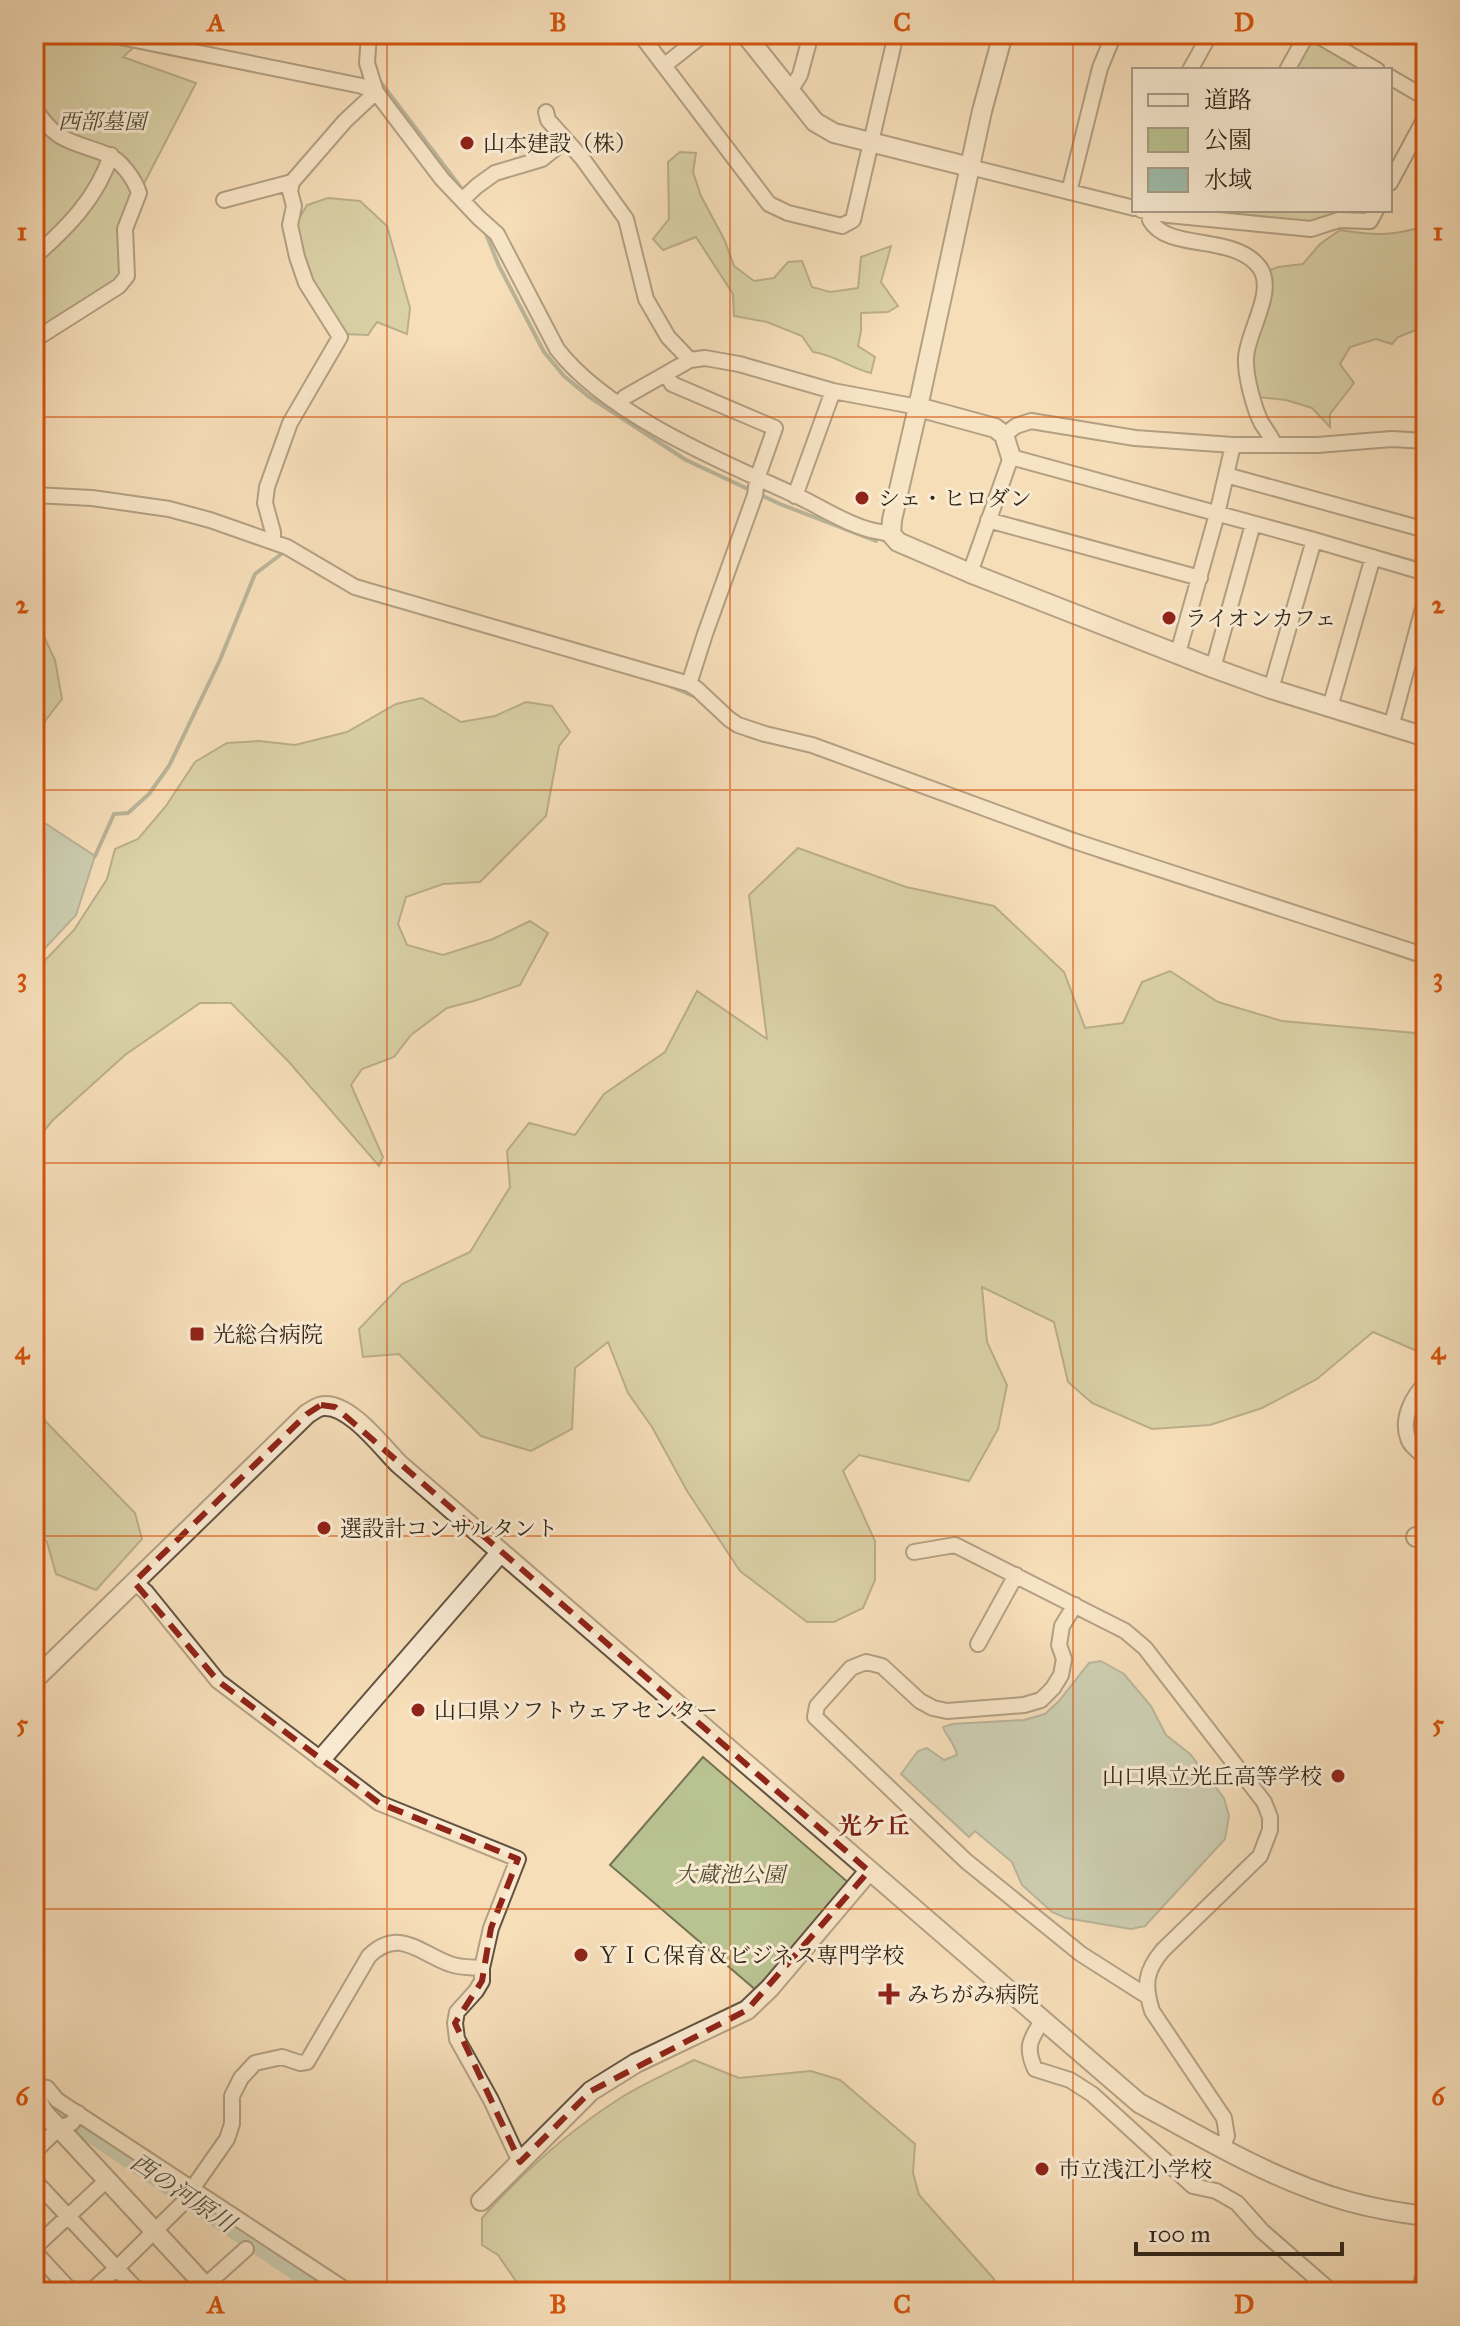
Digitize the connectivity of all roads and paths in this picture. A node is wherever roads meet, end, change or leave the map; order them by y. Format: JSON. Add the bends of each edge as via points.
{"nodes":[{"id":1,"x":106,"y":34,"type":"edge"},
{"id":2,"x":369,"y":34,"type":"edge"},
{"id":3,"x":640,"y":34,"type":"edge"},
{"id":4,"x":704,"y":34,"type":"edge"},
{"id":5,"x":745,"y":34,"type":"edge"},
{"id":6,"x":811,"y":34,"type":"edge"},
{"id":7,"x":896,"y":34,"type":"edge"},
{"id":8,"x":1003,"y":34,"type":"edge"},
{"id":9,"x":1114,"y":34,"type":"edge"},
{"id":10,"x":1210,"y":34,"type":"edge"},
{"id":11,"x":1307,"y":34,"type":"edge"},
{"id":12,"x":1315,"y":34,"type":"edge"},
{"id":13,"x":665,"y":65,"type":"junction"},
{"id":14,"x":1191,"y":68,"type":"edge"},
{"id":15,"x":1288,"y":68,"type":"edge"},
{"id":16,"x":1374,"y":68,"type":"edge"},
{"id":17,"x":1392,"y":78,"type":"edge"},
{"id":18,"x":790,"y":91,"type":"junction"},
{"id":19,"x":376,"y":92,"type":"junction"},
{"id":20,"x":1426,"y":98,"type":"edge"},
{"id":21,"x":34,"y":108,"type":"edge"},
{"id":22,"x":546,"y":112,"type":"dead end"},
{"id":23,"x":1426,"y":116,"type":"edge"},
{"id":24,"x":566,"y":140,"type":"junction"},
{"id":25,"x":870,"y":143,"type":"junction"},
{"id":26,"x":111,"y":155,"type":"junction"},
{"id":27,"x":970,"y":167,"type":"junction"},
{"id":28,"x":1392,"y":179,"type":"edge"},
{"id":29,"x":292,"y":182,"type":"junction"},
{"id":30,"x":1069,"y":192,"type":"junction"},
{"id":31,"x":224,"y":200,"type":"dead end"},
{"id":32,"x":462,"y":200,"type":"junction"},
{"id":33,"x":1132,"y":208,"type":"edge"},
{"id":34,"x":1149,"y":212,"type":"edge"},
{"id":35,"x":1165,"y":212,"type":"edge"},
{"id":36,"x":1375,"y":212,"type":"edge"},
{"id":37,"x":1231,"y":216,"type":"edge"},
{"id":38,"x":34,"y":257,"type":"edge"},
{"id":39,"x":34,"y":340,"type":"edge"},
{"id":40,"x":690,"y":360,"type":"junction"},
{"id":41,"x":666,"y":374,"type":"junction"},
{"id":42,"x":833,"y":391,"type":"junction"},
{"id":43,"x":619,"y":404,"type":"junction"},
{"id":44,"x":918,"y":407,"type":"junction"},
{"id":45,"x":1004,"y":435,"type":"junction"},
{"id":46,"x":1426,"y":441,"type":"edge"},
{"id":47,"x":1233,"y":445,"type":"junction"},
{"id":48,"x":1275,"y":445,"type":"junction"},
{"id":49,"x":1011,"y":457,"type":"junction"},
{"id":50,"x":1226,"y":475,"type":"junction"},
{"id":51,"x":757,"y":479,"type":"junction"},
{"id":52,"x":34,"y":495,"type":"edge"},
{"id":53,"x":795,"y":496,"type":"junction"},
{"id":54,"x":1217,"y":514,"type":"junction"},
{"id":55,"x":988,"y":520,"type":"junction"},
{"id":56,"x":1253,"y":524,"type":"junction"},
{"id":57,"x":1426,"y":530,"type":"edge"},
{"id":58,"x":891,"y":534,"type":"junction"},
{"id":59,"x":1314,"y":540,"type":"junction"},
{"id":60,"x":273,"y":542,"type":"junction"},
{"id":61,"x":1373,"y":557,"type":"junction"},
{"id":62,"x":970,"y":573,"type":"junction"},
{"id":63,"x":1426,"y":573,"type":"edge"},
{"id":64,"x":1200,"y":578,"type":"junction"},
{"id":65,"x":1426,"y":597,"type":"edge"},
{"id":66,"x":1178,"y":653,"type":"junction"},
{"id":67,"x":1213,"y":668,"type":"junction"},
{"id":68,"x":689,"y":684,"type":"junction"},
{"id":69,"x":1271,"y":689,"type":"junction"},
{"id":70,"x":1330,"y":707,"type":"junction"},
{"id":71,"x":1391,"y":727,"type":"junction"},
{"id":72,"x":1426,"y":737,"type":"edge"},
{"id":73,"x":1426,"y":956,"type":"edge"},
{"id":74,"x":1426,"y":1383,"type":"edge"},
{"id":75,"x":1426,"y":1458,"type":"edge"},
{"id":76,"x":501,"y":1552,"type":"junction"},
{"id":77,"x":914,"y":1552,"type":"dead end"},
{"id":78,"x":1016,"y":1575,"type":"junction"},
{"id":79,"x":134,"y":1582,"type":"junction"},
{"id":80,"x":1075,"y":1605,"type":"junction"},
{"id":81,"x":978,"y":1644,"type":"dead end"},
{"id":82,"x":34,"y":1680,"type":"edge"},
{"id":83,"x":322,"y":1758,"type":"junction"},
{"id":84,"x":869,"y":1871,"type":"junction"},
{"id":85,"x":482,"y":1968,"type":"junction"},
{"id":86,"x":1147,"y":1996,"type":"junction"},
{"id":87,"x":1042,"y":2021,"type":"junction"},
{"id":88,"x":35,"y":2093,"type":"edge"},
{"id":89,"x":71,"y":2121,"type":"junction"},
{"id":90,"x":1222,"y":2148,"type":"junction"},
{"id":91,"x":34,"y":2152,"type":"edge"},
{"id":92,"x":520,"y":2162,"type":"junction"},
{"id":93,"x":34,"y":2180,"type":"edge"},
{"id":94,"x":107,"y":2180,"type":"junction"},
{"id":95,"x":192,"y":2189,"type":"junction"},
{"id":96,"x":481,"y":2201,"type":"dead end"},
{"id":97,"x":184,"y":2202,"type":"dead end"},
{"id":98,"x":68,"y":2216,"type":"junction"},
{"id":99,"x":1426,"y":2216,"type":"edge"},
{"id":100,"x":156,"y":2231,"type":"junction"},
{"id":101,"x":246,"y":2249,"type":"dead end"},
{"id":102,"x":34,"y":2250,"type":"edge"},
{"id":103,"x":117,"y":2268,"type":"junction"},
{"id":104,"x":1426,"y":2274,"type":"edge"},
{"id":105,"x":205,"y":2290,"type":"edge"},
{"id":106,"x":72,"y":2292,"type":"edge"},
{"id":107,"x":90,"y":2292,"type":"edge"},
{"id":108,"x":139,"y":2292,"type":"edge"},
{"id":109,"x":349,"y":2292,"type":"edge"},
{"id":110,"x":1332,"y":2292,"type":"edge"},
{"id":111,"x":1421,"y":2292,"type":"edge"}],
"edges":[{"from":1,"to":19,"type":"street"},
{"from":2,"to":19,"type":"street","via":[[367,63]]},
{"from":3,"to":13,"type":"street"},
{"from":4,"to":13,"type":"street"},
{"from":5,"to":18,"type":"street"},
{"from":6,"to":18,"type":"street"},
{"from":7,"to":25,"type":"street"},
{"from":8,"to":27,"type":"street"},
{"from":9,"to":30,"type":"street","via":[[1100,68]]},
{"from":10,"to":14,"type":"street"},
{"from":11,"to":15,"type":"street"},
{"from":12,"to":16,"type":"street"},
{"from":13,"to":25,"type":"street","via":[[769,204],[788,213],[842,226],[853,220]]},
{"from":17,"to":20,"type":"street"},
{"from":18,"to":25,"type":"street","via":[[815,122]]},
{"from":19,"to":29,"type":"street"},
{"from":19,"to":32,"type":"street"},
{"from":21,"to":26,"type":"street","via":[[57,134]]},
{"from":22,"to":24,"type":"street"},
{"from":23,"to":28,"type":"street"},
{"from":24,"to":32,"type":"street","via":[[542,159],[495,173]]},
{"from":24,"to":40,"type":"street","via":[[626,219],[646,299],[668,337]]},
{"from":25,"to":27,"type":"street"},
{"from":26,"to":38,"type":"street","via":[[86,204]]},
{"from":26,"to":39,"type":"street","via":[[139,193],[125,229],[127,276]]},
{"from":27,"to":30,"type":"street"},
{"from":27,"to":44,"type":"street"},
{"from":29,"to":31,"type":"street"},
{"from":29,"to":60,"type":"street","via":[[290,225],[297,257],[306,283],[340,337],[290,423],[267,487]]},
{"from":30,"to":33,"type":"street"},
{"from":32,"to":43,"type":"street","via":[[497,234],[569,365]]},
{"from":34,"to":48,"type":"street","via":[[1154,227],[1170,237],[1247,255],[1261,270],[1262,306],[1249,341],[1247,376],[1261,423]]},
{"from":35,"to":37,"type":"street"},
{"from":36,"to":37,"type":"street","via":[[1370,221],[1339,220],[1311,229]]},
{"from":40,"to":41,"type":"street"},
{"from":40,"to":42,"type":"street","via":[[739,364]]},
{"from":41,"to":43,"type":"street"},
{"from":41,"to":51,"type":"street","via":[[672,384],[775,428]]},
{"from":42,"to":44,"type":"street"},
{"from":42,"to":53,"type":"street"},
{"from":43,"to":51,"type":"street"},
{"from":44,"to":45,"type":"street"},
{"from":44,"to":58,"type":"street"},
{"from":45,"to":47,"type":"street","via":[[1031,421],[1135,438]]},
{"from":45,"to":49,"type":"street"},
{"from":46,"to":48,"type":"street"},
{"from":47,"to":48,"type":"street"},
{"from":47,"to":50,"type":"street"},
{"from":49,"to":54,"type":"street"},
{"from":49,"to":55,"type":"street"},
{"from":50,"to":54,"type":"street"},
{"from":50,"to":57,"type":"street"},
{"from":51,"to":53,"type":"street"},
{"from":51,"to":68,"type":"street"},
{"from":52,"to":60,"type":"street","via":[[169,509]]},
{"from":53,"to":58,"type":"street","via":[[862,527]]},
{"from":54,"to":56,"type":"street"},
{"from":54,"to":64,"type":"street"},
{"from":55,"to":62,"type":"street"},
{"from":55,"to":64,"type":"street"},
{"from":56,"to":59,"type":"street"},
{"from":56,"to":67,"type":"street"},
{"from":58,"to":62,"type":"street","via":[[898,542]]},
{"from":59,"to":61,"type":"street"},
{"from":59,"to":69,"type":"street"},
{"from":60,"to":68,"type":"street","via":[[355,587]]},
{"from":61,"to":63,"type":"street"},
{"from":61,"to":70,"type":"street"},
{"from":62,"to":66,"type":"street"},
{"from":64,"to":66,"type":"street"},
{"from":65,"to":71,"type":"street"},
{"from":66,"to":67,"type":"street"},
{"from":67,"to":69,"type":"street"},
{"from":68,"to":73,"type":"street","via":[[738,725],[812,745],[1074,841]]},
{"from":69,"to":70,"type":"street"},
{"from":70,"to":71,"type":"street"},
{"from":71,"to":72,"type":"street"},
{"from":74,"to":75,"type":"street","via":[[1405,1419],[1408,1441]]},
{"from":76,"to":79,"type":"street","via":[[348,1413],[321,1405]]},
{"from":76,"to":83,"type":"street"},
{"from":76,"to":84,"type":"street"},
{"from":77,"to":78,"type":"street","via":[[955,1545]]},
{"from":78,"to":80,"type":"street"},
{"from":78,"to":81,"type":"street"},
{"from":79,"to":82,"type":"street"},
{"from":79,"to":83,"type":"street","via":[[218,1681]]},
{"from":80,"to":86,"type":"street","via":[[1125,1631],[1145,1648],[1264,1802],[1270,1817],[1260,1856],[1151,1963]]},
{"from":80,"to":86,"type":"street","via":[[1062,1626],[1061,1675],[1041,1700],[947,1711],[933,1708],[882,1666],[866,1662],[851,1668],[817,1706],[815,1717],[966,1861],[1081,1954]]},
{"from":83,"to":85,"type":"street","via":[[379,1803],[518,1859]]},
{"from":84,"to":87,"type":"street"},
{"from":84,"to":92,"type":"street","via":[[747,2010],[636,2063],[591,2091]]},
{"from":85,"to":92,"type":"street","via":[[482,1981],[457,2012],[457,2039]]},
{"from":85,"to":95,"type":"street","via":[[454,1966],[405,1942],[379,1947],[307,2062],[282,2057],[255,2063],[241,2078],[232,2096],[227,2139]]},
{"from":86,"to":90,"type":"street","via":[[1224,2118],[1227,2136]]},
{"from":87,"to":90,"type":"street","via":[[1139,2103]]},
{"from":87,"to":110,"type":"street","via":[[1031,2039],[1029,2055],[1035,2069],[1092,2094],[1193,2186],[1237,2203]]},
{"from":88,"to":89,"type":"street","via":[[43,2114]]},
{"from":89,"to":91,"type":"street"},
{"from":89,"to":94,"type":"street"},
{"from":89,"to":95,"type":"street"},
{"from":90,"to":99,"type":"street","via":[[1346,2201]]},
{"from":92,"to":96,"type":"street"},
{"from":93,"to":98,"type":"street"},
{"from":94,"to":98,"type":"street"},
{"from":94,"to":100,"type":"street"},
{"from":95,"to":109,"type":"street"},
{"from":97,"to":100,"type":"street"},
{"from":98,"to":102,"type":"street"},
{"from":98,"to":103,"type":"street"},
{"from":100,"to":103,"type":"street"},
{"from":100,"to":105,"type":"street"},
{"from":101,"to":105,"type":"street"},
{"from":102,"to":106,"type":"street"},
{"from":103,"to":107,"type":"street"},
{"from":103,"to":108,"type":"street"},
{"from":104,"to":111,"type":"street"}]}
